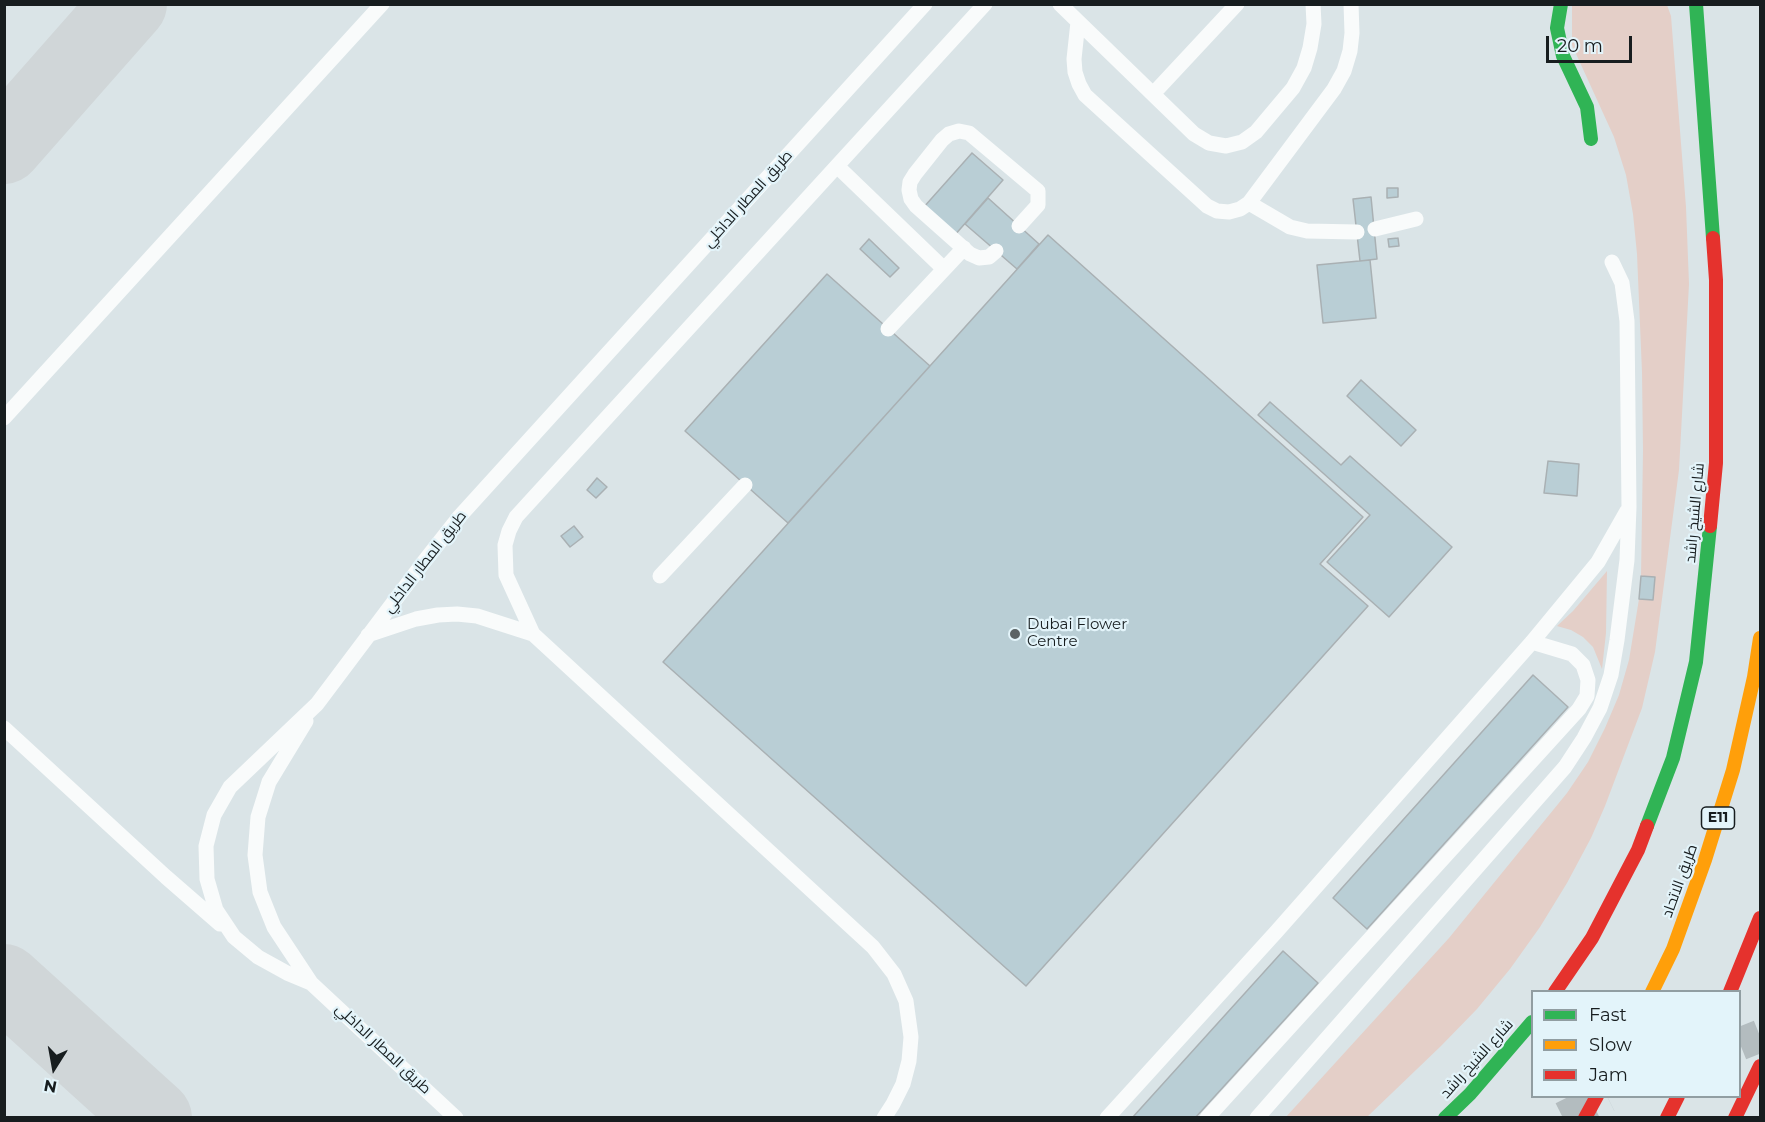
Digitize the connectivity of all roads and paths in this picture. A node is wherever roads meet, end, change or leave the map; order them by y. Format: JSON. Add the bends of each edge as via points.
{"nodes":[{"id":1,"x":382,"y":4,"type":"edge"},
{"id":2,"x":925,"y":4,"type":"edge"},
{"id":3,"x":985,"y":4,"type":"edge"},
{"id":4,"x":1060,"y":4,"type":"edge"},
{"id":5,"x":1237,"y":4,"type":"edge"},
{"id":6,"x":1313,"y":4,"type":"edge"},
{"id":7,"x":1351,"y":4,"type":"edge"},
{"id":8,"x":1561,"y":4,"type":"edge"},
{"id":9,"x":1685,"y":4,"type":"edge"},
{"id":10,"x":1696,"y":4,"type":"edge"},
{"id":11,"x":1078,"y":22,"type":"junction"},
{"id":12,"x":1697,"y":24,"type":"junction"},
{"id":13,"x":1153,"y":94,"type":"junction"},
{"id":14,"x":1591,"y":140,"type":"dead end"},
{"id":15,"x":837,"y":166,"type":"junction"},
{"id":16,"x":1249,"y":203,"type":"junction"},
{"id":17,"x":1416,"y":219,"type":"dead end"},
{"id":18,"x":1019,"y":226,"type":"dead end"},
{"id":19,"x":1374,"y":229,"type":"dead end"},
{"id":20,"x":1357,"y":232,"type":"dead end"},
{"id":21,"x":964,"y":248,"type":"junction"},
{"id":22,"x":996,"y":251,"type":"dead end"},
{"id":23,"x":1612,"y":262,"type":"dead end"},
{"id":24,"x":944,"y":268,"type":"junction"},
{"id":25,"x":888,"y":329,"type":"dead end"},
{"id":26,"x":4,"y":418,"type":"edge"},
{"id":27,"x":745,"y":484,"type":"dead end"},
{"id":28,"x":1629,"y":507,"type":"junction"},
{"id":29,"x":660,"y":576,"type":"dead end"},
{"id":30,"x":533,"y":634,"type":"junction"},
{"id":31,"x":367,"y":636,"type":"junction"},
{"id":32,"x":1761,"y":638,"type":"edge"},
{"id":33,"x":1532,"y":642,"type":"junction"},
{"id":34,"x":317,"y":704,"type":"junction"},
{"id":35,"x":4,"y":728,"type":"edge"},
{"id":36,"x":1761,"y":918,"type":"edge"},
{"id":37,"x":234,"y":937,"type":"junction"},
{"id":38,"x":311,"y":983,"type":"junction"},
{"id":39,"x":1556,"y":990,"type":"edge"},
{"id":40,"x":1653,"y":990,"type":"edge"},
{"id":41,"x":1731,"y":990,"type":"edge"},
{"id":42,"x":1531,"y":1024,"type":"edge"},
{"id":43,"x":1761,"y":1066,"type":"edge"},
{"id":44,"x":1596,"y":1098,"type":"edge"},
{"id":45,"x":1677,"y":1098,"type":"edge"},
{"id":46,"x":456,"y":1118,"type":"edge"},
{"id":47,"x":884,"y":1118,"type":"edge"},
{"id":48,"x":1107,"y":1118,"type":"edge"},
{"id":49,"x":1207,"y":1118,"type":"edge"},
{"id":50,"x":1257,"y":1118,"type":"edge"},
{"id":51,"x":1445,"y":1118,"type":"edge"},
{"id":52,"x":1585,"y":1118,"type":"edge"},
{"id":53,"x":1667,"y":1118,"type":"edge"},
{"id":54,"x":1735,"y":1118,"type":"edge"}],
"edges":[{"from":1,"to":26,"type":"lane"},
{"from":2,"to":31,"type":"lane","name":"طريق المطار الداخلي","via":[[460,516]]},
{"from":3,"to":15,"type":"lane"},
{"from":4,"to":11,"type":"lane"},
{"from":5,"to":13,"type":"lane"},
{"from":6,"to":13,"type":"lane","via":[[1314,24],[1304,68],[1293,88],[1256,132],[1242,142],[1226,146],[1209,143],[1194,134]]},
{"from":7,"to":16,"type":"lane","via":[[1350,51],[1339,80]]},
{"from":8,"to":14,"type":"main road","via":[[1557,28],[1563,56],[1587,108]]},
{"from":9,"to":12,"type":"main road"},
{"from":10,"to":12,"type":"main road","name":"شارع الشيخ راشد"},
{"from":11,"to":13,"type":"lane"},
{"from":11,"to":16,"type":"lane","via":[[1075,72],[1082,90],[1094,104],[1207,206],[1229,212]]},
{"from":12,"to":39,"type":"main road","name":"شارع الشيخ راشد","via":[[1716,280],[1716,463],[1696,662],[1673,758],[1638,850],[1592,938]]},
{"from":15,"to":24,"type":"lane"},
{"from":15,"to":30,"type":"lane","via":[[516,517],[505,545],[506,576]]},
{"from":16,"to":20,"type":"lane","via":[[1290,227]]},
{"from":17,"to":19,"type":"lane"},
{"from":18,"to":21,"type":"lane","via":[[1038,205],[1038,191],[969,133],[949,134],[915,174],[909,190],[916,206]]},
{"from":21,"to":22,"type":"lane","via":[[979,258]]},
{"from":21,"to":24,"type":"lane"},
{"from":23,"to":28,"type":"lane","via":[[1622,283],[1627,321]]},
{"from":24,"to":25,"type":"lane"},
{"from":27,"to":29,"type":"lane"},
{"from":28,"to":33,"type":"lane","via":[[1598,562]]},
{"from":28,"to":50,"type":"lane","via":[[1627,560],[1611,675],[1584,738],[1565,767]]},
{"from":30,"to":31,"type":"lane","via":[[486,618],[457,614],[416,619]]},
{"from":30,"to":47,"type":"lane","via":[[884,960],[902,990],[911,1037],[903,1084]]},
{"from":31,"to":34,"type":"lane","name":"طريق المطار الداخلي"},
{"from":32,"to":40,"type":"main road","name":"طريق الاتحاد","number":"E11","via":[[1733,770],[1673,949]]},
{"from":33,"to":48,"type":"lane"},
{"from":33,"to":49,"type":"lane","via":[[1572,654],[1583,665],[1588,680],[1587,696],[1579,709]]},
{"from":34,"to":37,"type":"lane","name":"طريق المطار الداخلي","via":[[230,787],[214,815],[206,846],[207,879],[216,910]]},
{"from":34,"to":38,"type":"lane","via":[[269,782],[258,817],[255,855],[260,892],[274,927]]},
{"from":35,"to":37,"type":"lane"},
{"from":36,"to":41,"type":"main road"},
{"from":37,"to":38,"type":"lane","name":"طريق المطار الداخلي","via":[[258,957]]},
{"from":38,"to":46,"type":"lane","name":"طريق المطار الداخلي"},
{"from":42,"to":51,"type":"main road","name":"شارع الشيخ راشد"},
{"from":43,"to":54,"type":"main road"},
{"from":44,"to":52,"type":"main road"},
{"from":45,"to":53,"type":"main road"}]}
